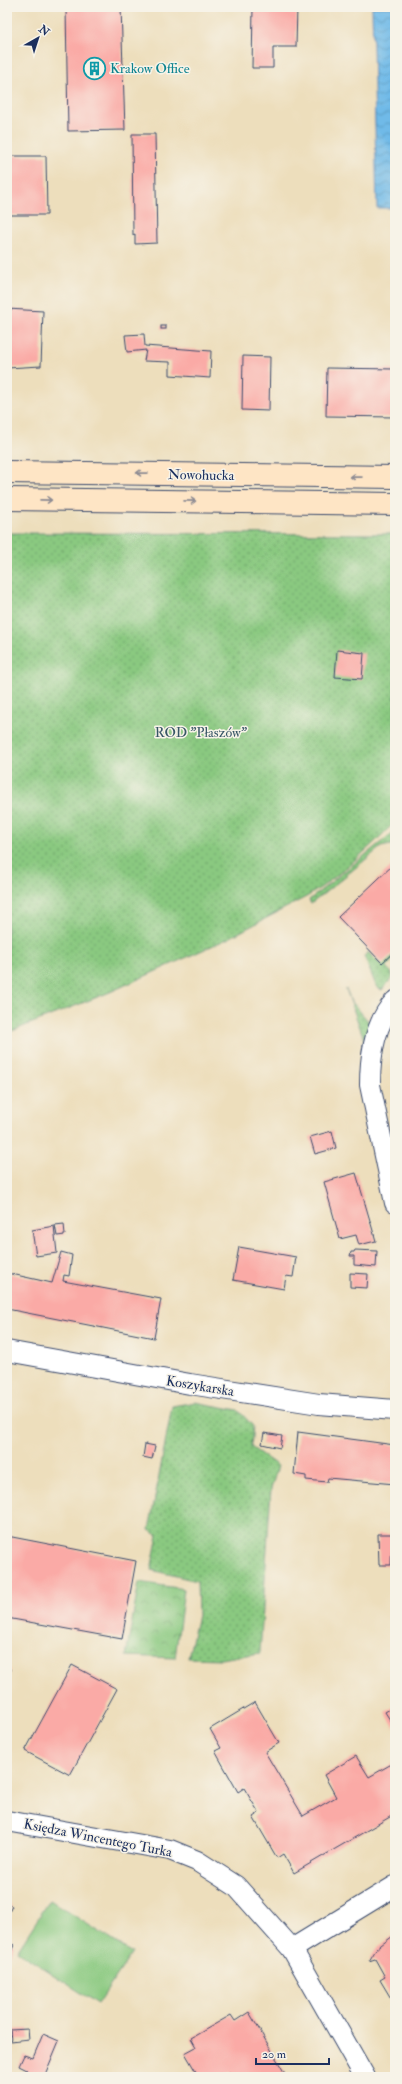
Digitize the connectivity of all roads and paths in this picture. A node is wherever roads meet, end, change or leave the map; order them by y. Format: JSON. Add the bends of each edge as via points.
{"nodes":[{"id":1,"x":7,"y":472,"type":"edge"},
{"id":2,"x":395,"y":477,"type":"edge"},
{"id":3,"x":7,"y":499,"type":"edge"},
{"id":4,"x":395,"y":504,"type":"edge"},
{"id":5,"x":395,"y":1001,"type":"edge"},
{"id":6,"x":395,"y":1203,"type":"edge"},
{"id":7,"x":7,"y":1351,"type":"edge"},
{"id":8,"x":395,"y":1410,"type":"edge"},
{"id":9,"x":7,"y":1820,"type":"edge"},
{"id":10,"x":395,"y":1886,"type":"edge"},
{"id":11,"x":292,"y":1949,"type":"junction"},
{"id":12,"x":365,"y":2077,"type":"edge"}],
"edges":[{"from":2,"to":1,"type":"main road","name":"Nowohucka","one_way":true},
{"from":3,"to":4,"type":"main road","name":"Nowohucka","one_way":true},
{"from":5,"to":6,"type":"street","via":[[379,1027],[370,1066],[370,1085]]},
{"from":7,"to":8,"type":"street","name":"Koszykarska","via":[[304,1402]]},
{"from":9,"to":11,"type":"street","name":"Księdza Wincentego Turka","via":[[170,1850],[197,1861],[236,1886]]},
{"from":10,"to":11,"type":"street"},
{"from":11,"to":12,"type":"street","name":"Księdza Wincentego Turka"}]}
